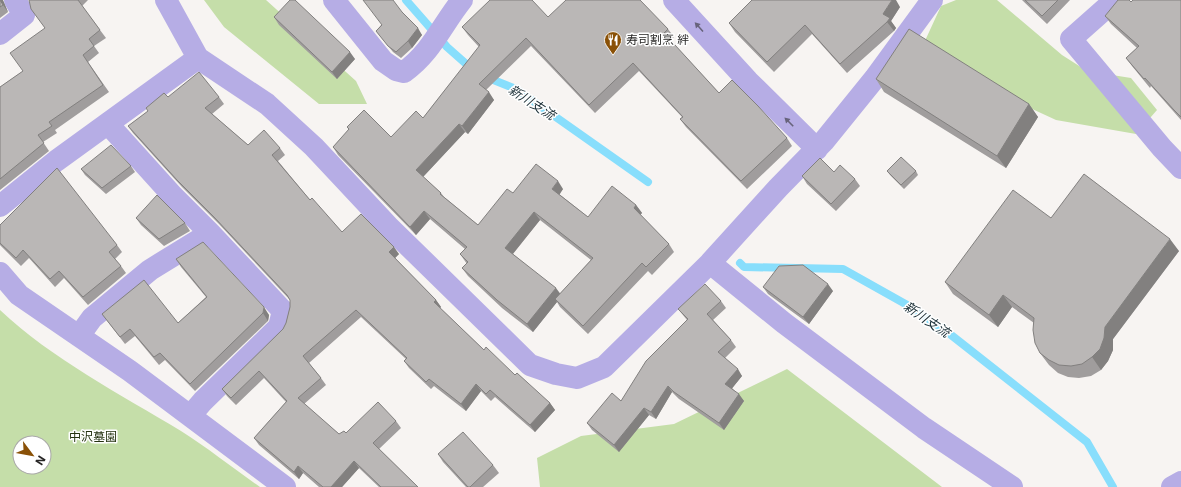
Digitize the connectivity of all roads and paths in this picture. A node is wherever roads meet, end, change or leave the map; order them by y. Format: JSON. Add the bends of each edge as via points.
{"nodes":[{"id":1,"x":15,"y":0,"type":"edge"},
{"id":2,"x":166,"y":0,"type":"edge"},
{"id":3,"x":334,"y":0,"type":"edge"},
{"id":4,"x":462,"y":0,"type":"edge"},
{"id":5,"x":674,"y":0,"type":"edge"},
{"id":6,"x":932,"y":0,"type":"edge"},
{"id":7,"x":1115,"y":0,"type":"edge"},
{"id":8,"x":0,"y":34,"type":"edge"},
{"id":9,"x":198,"y":58,"type":"junction"},
{"id":10,"x":108,"y":124,"type":"junction"},
{"id":11,"x":817,"y":149,"type":"junction"},
{"id":12,"x":1181,"y":168,"type":"edge"},
{"id":13,"x":0,"y":206,"type":"edge"},
{"id":14,"x":210,"y":233,"type":"junction"},
{"id":15,"x":710,"y":263,"type":"junction"},
{"id":16,"x":0,"y":273,"type":"edge"},
{"id":17,"x":79,"y":336,"type":"junction"},
{"id":18,"x":190,"y":416,"type":"junction"},
{"id":19,"x":1181,"y":482,"type":"edge"},
{"id":20,"x":285,"y":487,"type":"edge"},
{"id":21,"x":1012,"y":487,"type":"edge"},
{"id":22,"x":1172,"y":487,"type":"edge"}],
"edges":[{"from":1,"to":8,"type":"street","via":[[24,15]]},
{"from":2,"to":9,"type":"street"},
{"from":3,"to":4,"type":"street","via":[[382,61],[404,72],[415,64]]},
{"from":11,"to":5,"type":"street","one_way":true,"via":[[748,81]]},
{"from":6,"to":11,"type":"street","via":[[875,78]]},
{"from":7,"to":12,"type":"street","via":[[1072,39]]},
{"from":9,"to":10,"type":"street"},
{"from":9,"to":15,"type":"street","via":[[267,104],[314,147],[388,226],[530,364],[556,374],[577,378],[604,367]]},
{"from":10,"to":13,"type":"street"},
{"from":10,"to":14,"type":"street"},
{"from":11,"to":15,"type":"street"},
{"from":14,"to":17,"type":"street","via":[[150,270],[92,318]]},
{"from":14,"to":18,"type":"street","via":[[282,311],[279,327]]},
{"from":15,"to":21,"type":"street","via":[[784,323],[924,428]]},
{"from":16,"to":17,"type":"street","via":[[19,295]]},
{"from":17,"to":18,"type":"street"},
{"from":18,"to":20,"type":"street"},
{"from":19,"to":22,"type":"street"}]}
